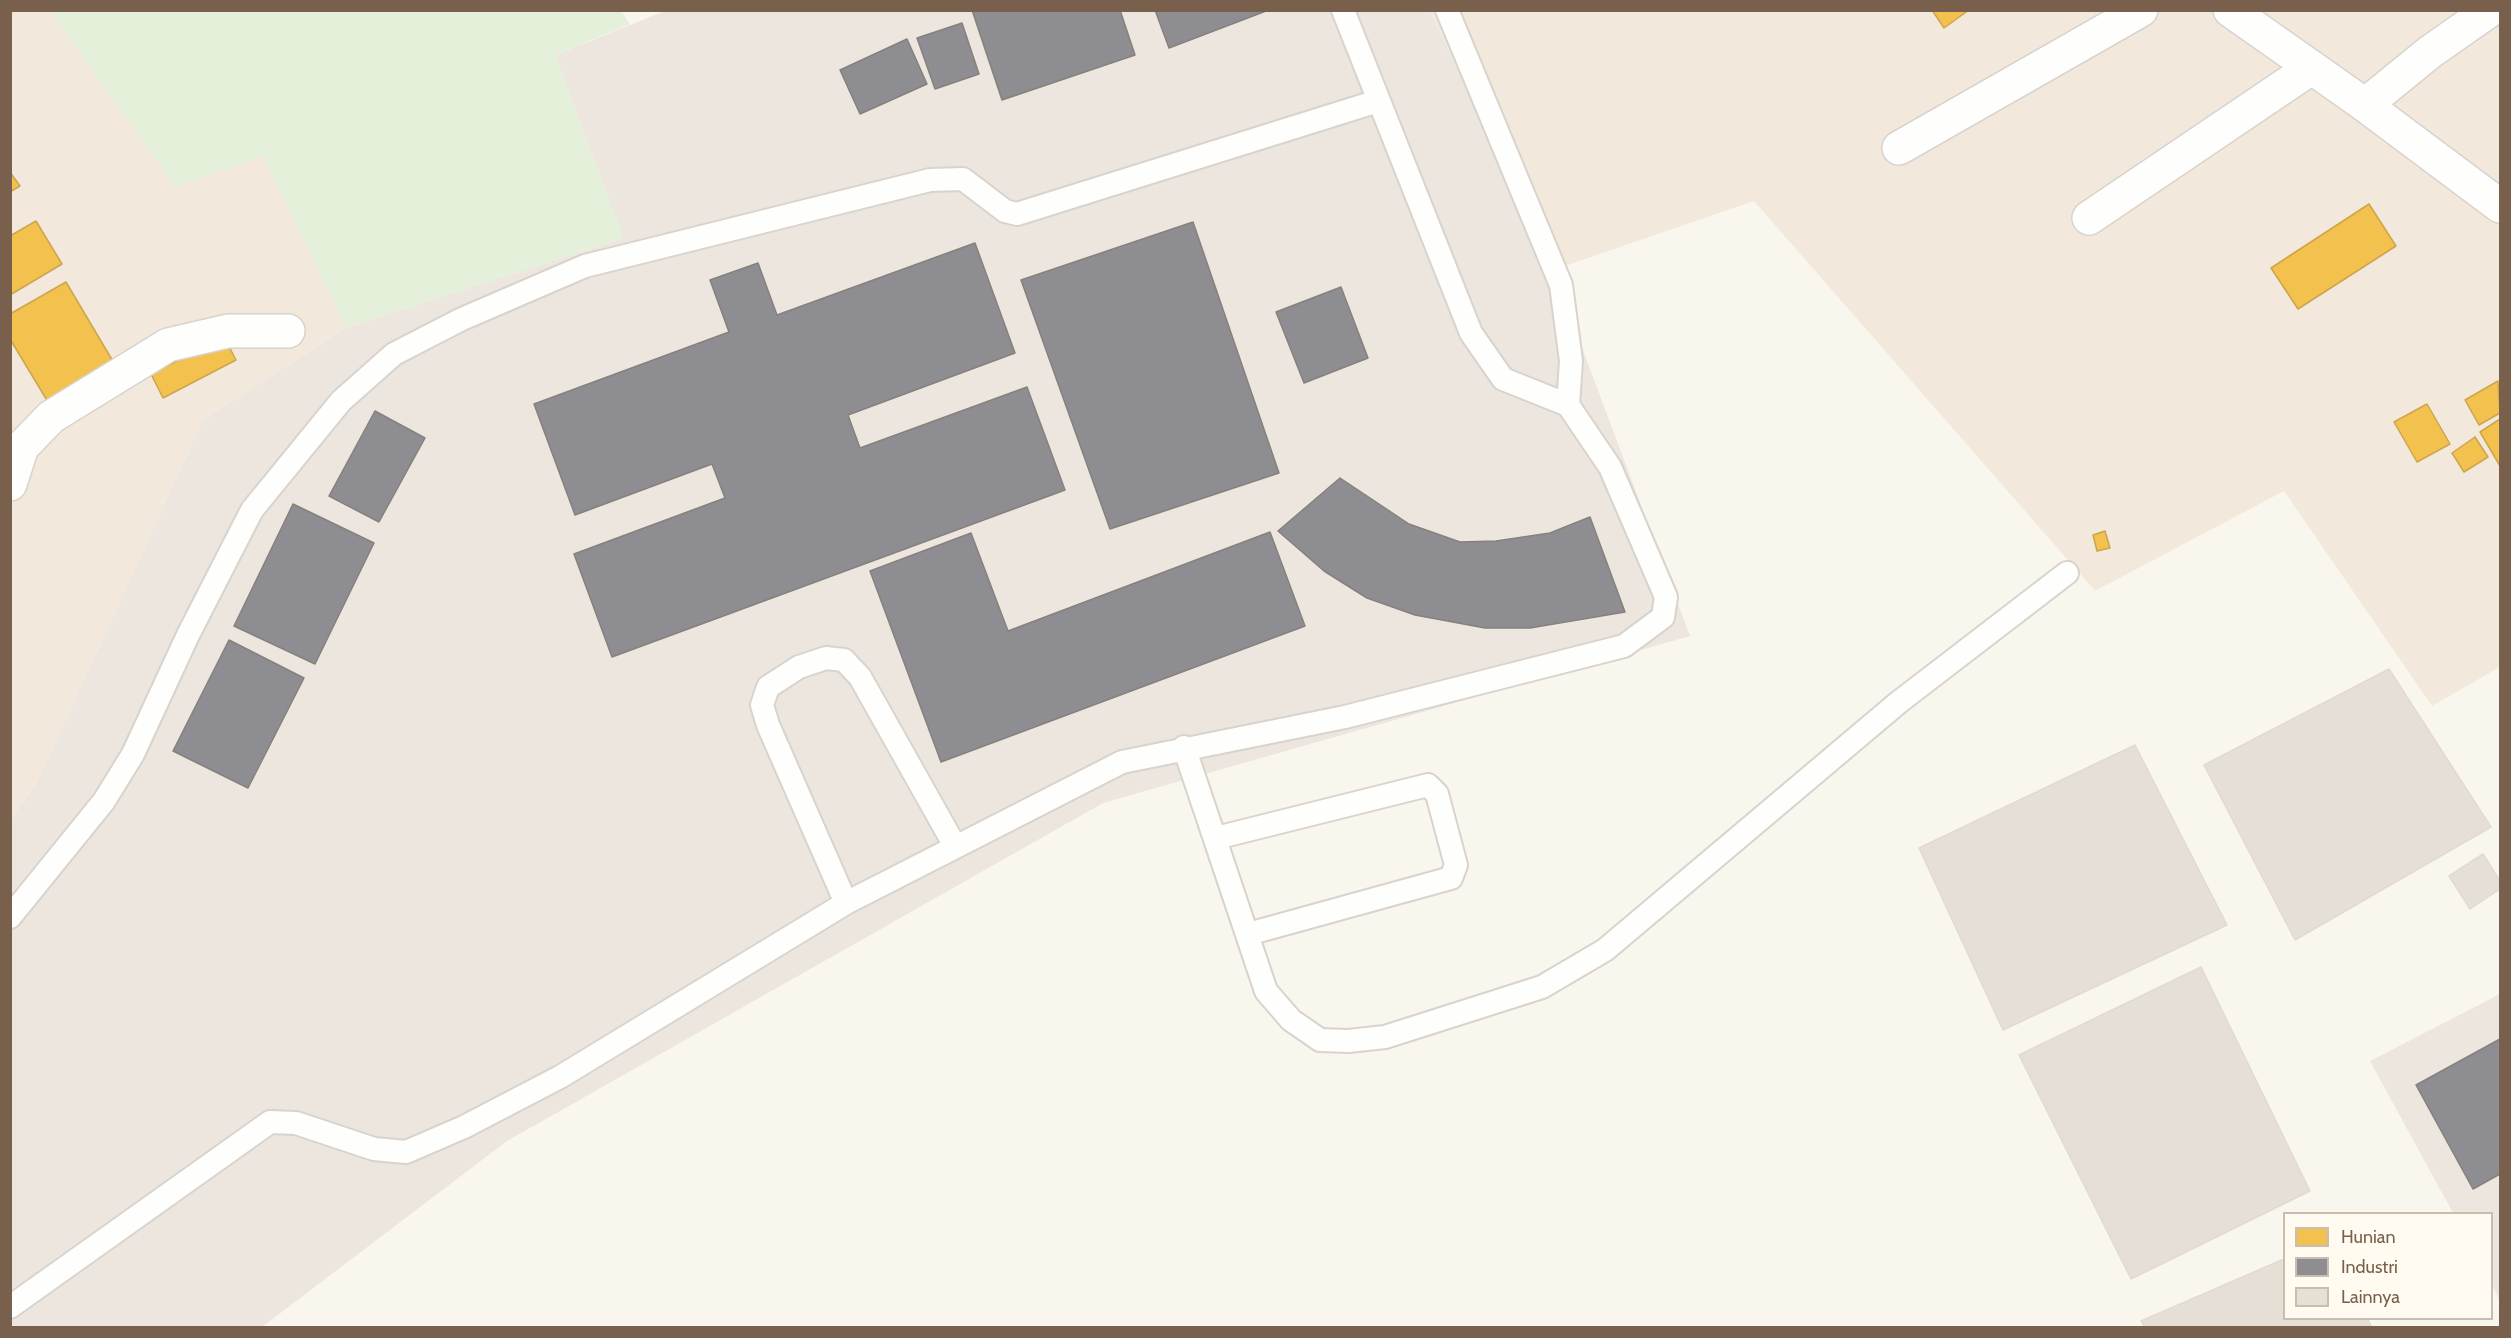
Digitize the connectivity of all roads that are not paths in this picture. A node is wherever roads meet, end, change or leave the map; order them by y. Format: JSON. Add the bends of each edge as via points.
{"nodes":[{"id":1,"x":1343,"y":10,"type":"edge"},
{"id":2,"x":1447,"y":10,"type":"edge"},
{"id":3,"x":2141,"y":10,"type":"edge"},
{"id":4,"x":2230,"y":10,"type":"edge"},
{"id":5,"x":2490,"y":10,"type":"edge"},
{"id":6,"x":2311,"y":68,"type":"junction"},
{"id":7,"x":1378,"y":100,"type":"junction"},
{"id":8,"x":2365,"y":105,"type":"junction"},
{"id":9,"x":1899,"y":148,"type":"dead end"},
{"id":10,"x":2500,"y":206,"type":"edge"},
{"id":11,"x":2089,"y":218,"type":"dead end"},
{"id":12,"x":288,"y":331,"type":"dead end"},
{"id":13,"x":1568,"y":405,"type":"junction"},
{"id":14,"x":10,"y":484,"type":"edge"},
{"id":15,"x":2067,"y":573,"type":"dead end"},
{"id":16,"x":1184,"y":747,"type":"junction"},
{"id":17,"x":1216,"y":838,"type":"junction"},
{"id":18,"x":955,"y":846,"type":"junction"},
{"id":19,"x":846,"y":903,"type":"junction"},
{"id":20,"x":10,"y":917,"type":"edge"},
{"id":21,"x":1248,"y":934,"type":"junction"},
{"id":22,"x":10,"y":1307,"type":"edge"}],
"edges":[{"from":1,"to":7,"type":"lane"},
{"from":2,"to":13,"type":"lane","via":[[1561,285],[1571,361]]},
{"from":3,"to":9,"type":"street"},
{"from":4,"to":6,"type":"street"},
{"from":5,"to":8,"type":"street"},
{"from":6,"to":8,"type":"street"},
{"from":6,"to":11,"type":"street"},
{"from":7,"to":13,"type":"lane","via":[[1472,333],[1503,379]]},
{"from":7,"to":20,"type":"lane","via":[[1017,214],[1005,211],[963,179],[930,180],[585,266],[462,319],[394,354],[341,401],[252,510],[133,754],[104,801]]},
{"from":8,"to":10,"type":"street"},
{"from":12,"to":14,"type":"street","via":[[228,331],[168,345],[51,417],[22,447]]},
{"from":13,"to":16,"type":"lane","via":[[1610,467],[1666,597],[1663,617],[1624,646],[1345,717]]},
{"from":15,"to":21,"type":"lane","via":[[1899,702],[1605,950],[1542,987],[1385,1037],[1320,1040],[1291,1020],[1266,991]]},
{"from":16,"to":17,"type":"lane"},
{"from":16,"to":18,"type":"lane","via":[[1122,762]]},
{"from":17,"to":21,"type":"lane"},
{"from":17,"to":21,"type":"lane","via":[[1428,785],[1437,794],[1456,865],[1451,878]]},
{"from":18,"to":19,"type":"lane"},
{"from":18,"to":19,"type":"lane","via":[[860,677],[844,660],[826,658],[799,667],[768,687],[762,705]]},
{"from":19,"to":22,"type":"lane","via":[[560,1077],[406,1152],[374,1149],[297,1123],[270,1122]]}]}
